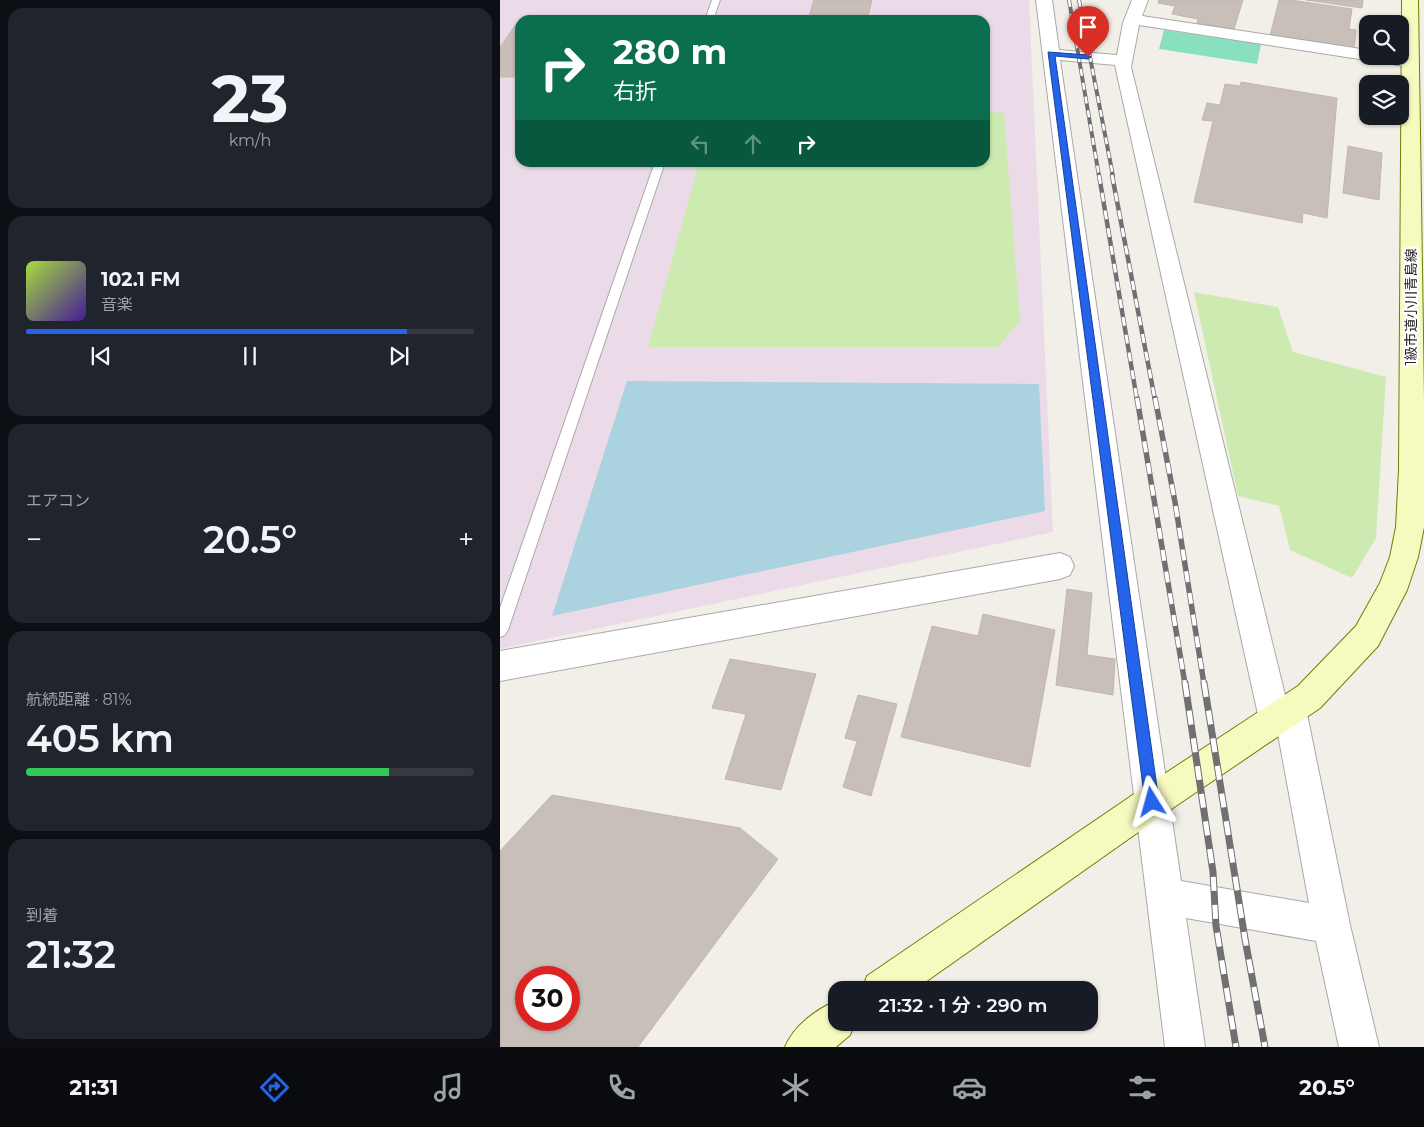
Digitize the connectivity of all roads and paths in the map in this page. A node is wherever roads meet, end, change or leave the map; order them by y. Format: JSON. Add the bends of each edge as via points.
{"nodes":[{"id":1,"x":716,"y":0,"type":"edge"},
{"id":2,"x":1044,"y":0,"type":"edge"},
{"id":3,"x":1410,"y":0,"type":"edge"},
{"id":4,"x":1137,"y":9,"type":"edge"},
{"id":5,"x":711,"y":15,"type":"edge"},
{"id":6,"x":1359,"y":53,"type":"edge"},
{"id":7,"x":1051,"y":54,"type":"junction"},
{"id":8,"x":1124,"y":61,"type":"junction"},
{"id":9,"x":1411,"y":62,"type":"joint"},
{"id":10,"x":658,"y":167,"type":"edge"},
{"id":11,"x":1060,"y":566,"type":"dead end"},
{"id":12,"x":500,"y":630,"type":"edge"},
{"id":13,"x":500,"y":666,"type":"edge"},
{"id":14,"x":1283,"y":714,"type":"junction"},
{"id":15,"x":1152,"y":802,"type":"junction"},
{"id":16,"x":1165,"y":896,"type":"junction"},
{"id":17,"x":1332,"y":925,"type":"junction"},
{"id":18,"x":894,"y":981,"type":"edge"},
{"id":19,"x":828,"y":1027,"type":"edge"},
{"id":20,"x":805,"y":1047,"type":"edge"},
{"id":21,"x":1185,"y":1047,"type":"edge"},
{"id":22,"x":1359,"y":1047,"type":"edge"}],
"edges":[{"from":1,"to":5,"type":"lane"},
{"from":2,"to":7,"type":"street"},
{"from":3,"to":9,"type":"street","name":"1級市道小川青島線"},
{"from":4,"to":6,"type":"street"},
{"from":4,"to":8,"type":"street"},
{"from":7,"to":8,"type":"street"},
{"from":7,"to":15,"type":"street"},
{"from":8,"to":14,"type":"street"},
{"from":9,"to":14,"type":"street","name":"1級市道小川青島線","via":[[1410,527],[1392,590],[1367,636],[1309,697]]},
{"from":10,"to":12,"type":"lane"},
{"from":11,"to":13,"type":"street"},
{"from":14,"to":15,"type":"street","name":"1級市道小川青島線"},
{"from":14,"to":17,"type":"street"},
{"from":15,"to":16,"type":"street"},
{"from":15,"to":18,"type":"street","name":"1級市道小川青島線"},
{"from":16,"to":17,"type":"street"},
{"from":16,"to":21,"type":"street"},
{"from":17,"to":22,"type":"street"},
{"from":19,"to":20,"type":"street"}]}
